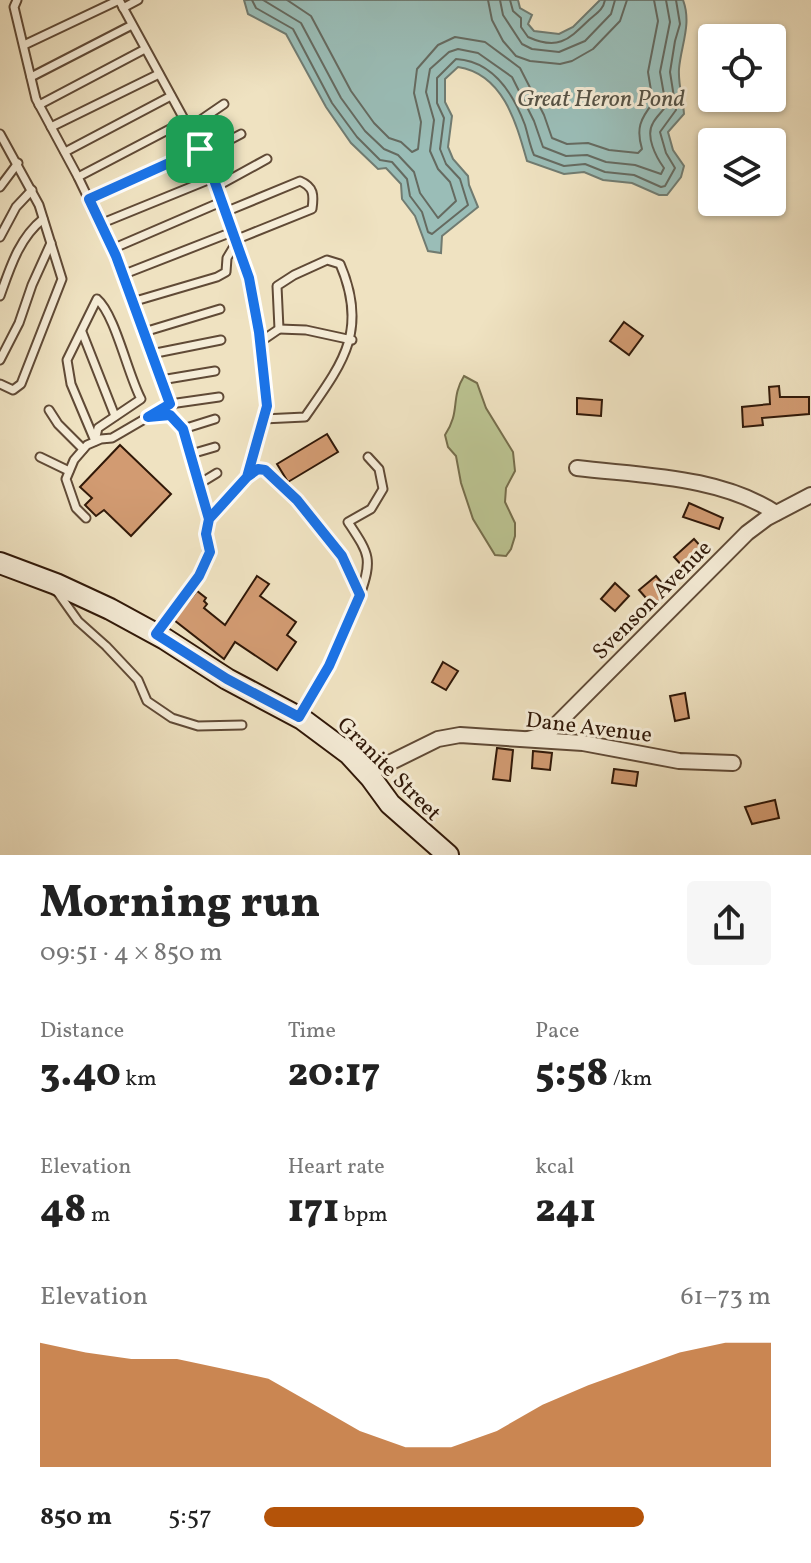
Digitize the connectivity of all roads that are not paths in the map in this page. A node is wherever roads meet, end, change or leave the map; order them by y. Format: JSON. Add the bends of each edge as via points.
{"nodes":[{"id":1,"x":17,"y":0,"type":"edge"},
{"id":2,"x":119,"y":0,"type":"edge"},
{"id":3,"x":138,"y":0,"type":"edge"},
{"id":4,"x":123,"y":8,"type":"junction"},
{"id":5,"x":132,"y":25,"type":"junction"},
{"id":6,"x":24,"y":45,"type":"junction"},
{"id":7,"x":145,"y":49,"type":"junction"},
{"id":8,"x":159,"y":74,"type":"junction"},
{"id":9,"x":31,"y":77,"type":"junction"},
{"id":10,"x":171,"y":96,"type":"junction"},
{"id":11,"x":224,"y":104,"type":"dead end"},
{"id":12,"x":39,"y":105,"type":"junction"},
{"id":13,"x":187,"y":125,"type":"junction"},
{"id":14,"x":51,"y":127,"type":"junction"},
{"id":15,"x":241,"y":134,"type":"dead end"},
{"id":16,"x":1,"y":136,"type":"edge"},
{"id":17,"x":65,"y":152,"type":"junction"},
{"id":18,"x":202,"y":152,"type":"junction"},
{"id":19,"x":267,"y":159,"type":"dead end"},
{"id":20,"x":18,"y":163,"type":"junction"},
{"id":21,"x":78,"y":177,"type":"junction"},
{"id":22,"x":213,"y":178,"type":"junction"},
{"id":23,"x":0,"y":187,"type":"edge"},
{"id":24,"x":216,"y":187,"type":"junction"},
{"id":25,"x":32,"y":190,"type":"junction"},
{"id":26,"x":89,"y":199,"type":"junction"},
{"id":27,"x":221,"y":202,"type":"junction"},
{"id":28,"x":225,"y":212,"type":"junction"},
{"id":29,"x":43,"y":219,"type":"junction"},
{"id":30,"x":100,"y":224,"type":"junction"},
{"id":31,"x":0,"y":237,"type":"edge"},
{"id":32,"x":234,"y":239,"type":"junction"},
{"id":33,"x":51,"y":243,"type":"junction"},
{"id":34,"x":112,"y":249,"type":"junction"},
{"id":35,"x":122,"y":275,"type":"junction"},
{"id":36,"x":0,"y":296,"type":"edge"},
{"id":37,"x":132,"y":302,"type":"junction"},
{"id":38,"x":220,"y":309,"type":"dead end"},
{"id":39,"x":279,"y":329,"type":"junction"},
{"id":40,"x":82,"y":332,"type":"junction"},
{"id":41,"x":144,"y":332,"type":"junction"},
{"id":42,"x":221,"y":340,"type":"dead end"},
{"id":43,"x":352,"y":340,"type":"junction"},
{"id":44,"x":260,"y":342,"type":"junction"},
{"id":45,"x":151,"y":354,"type":"junction"},
{"id":46,"x":0,"y":360,"type":"edge"},
{"id":47,"x":215,"y":371,"type":"dead end"},
{"id":48,"x":161,"y":380,"type":"junction"},
{"id":49,"x":0,"y":384,"type":"edge"},
{"id":50,"x":219,"y":397,"type":"dead end"},
{"id":51,"x":170,"y":404,"type":"junction"},
{"id":52,"x":49,"y":410,"type":"dead end"},
{"id":53,"x":115,"y":416,"type":"junction"},
{"id":54,"x":148,"y":417,"type":"junction"},
{"id":55,"x":215,"y":419,"type":"dead end"},
{"id":56,"x":263,"y":419,"type":"junction"},
{"id":57,"x":183,"y":429,"type":"junction"},
{"id":58,"x":95,"y":441,"type":"junction"},
{"id":59,"x":215,"y":447,"type":"dead end"},
{"id":60,"x":83,"y":449,"type":"junction"},
{"id":61,"x":191,"y":454,"type":"junction"},
{"id":62,"x":40,"y":457,"type":"dead end"},
{"id":63,"x":368,"y":457,"type":"dead end"},
{"id":64,"x":577,"y":468,"type":"dead end"},
{"id":65,"x":69,"y":471,"type":"junction"},
{"id":66,"x":217,"y":473,"type":"dead end"},
{"id":67,"x":247,"y":477,"type":"junction"},
{"id":68,"x":199,"y":484,"type":"junction"},
{"id":69,"x":811,"y":495,"type":"edge"},
{"id":70,"x":776,"y":513,"type":"junction"},
{"id":71,"x":86,"y":518,"type":"dead end"},
{"id":72,"x":209,"y":519,"type":"junction"},
{"id":73,"x":0,"y":563,"type":"edge"},
{"id":74,"x":50,"y":582,"type":"junction"},
{"id":75,"x":360,"y":595,"type":"junction"},
{"id":76,"x":156,"y":634,"type":"junction"},
{"id":77,"x":299,"y":717,"type":"junction"},
{"id":78,"x":242,"y":725,"type":"dead end"},
{"id":79,"x":528,"y":739,"type":"junction"},
{"id":80,"x":733,"y":763,"type":"dead end"},
{"id":81,"x":367,"y":774,"type":"junction"},
{"id":82,"x":448,"y":855,"type":"edge"}],
"edges":[{"from":1,"to":6,"type":"lane","via":[[14,7]]},
{"from":2,"to":4,"type":"lane"},
{"from":2,"to":6,"type":"lane"},
{"from":3,"to":4,"type":"lane"},
{"from":4,"to":5,"type":"lane"},
{"from":5,"to":7,"type":"lane"},
{"from":5,"to":9,"type":"lane"},
{"from":6,"to":9,"type":"lane"},
{"from":7,"to":8,"type":"lane"},
{"from":7,"to":12,"type":"lane"},
{"from":8,"to":10,"type":"lane"},
{"from":8,"to":14,"type":"lane"},
{"from":9,"to":12,"type":"lane"},
{"from":10,"to":13,"type":"lane"},
{"from":10,"to":17,"type":"lane"},
{"from":11,"to":13,"type":"lane"},
{"from":12,"to":14,"type":"lane"},
{"from":13,"to":18,"type":"lane"},
{"from":13,"to":21,"type":"lane"},
{"from":14,"to":17,"type":"lane"},
{"from":15,"to":18,"type":"lane"},
{"from":16,"to":20,"type":"lane"},
{"from":17,"to":21,"type":"lane"},
{"from":18,"to":22,"type":"lane"},
{"from":18,"to":26,"type":"lane"},
{"from":19,"to":24,"type":"lane"},
{"from":20,"to":23,"type":"lane"},
{"from":20,"to":25,"type":"lane"},
{"from":21,"to":26,"type":"lane"},
{"from":22,"to":24,"type":"lane"},
{"from":22,"to":30,"type":"lane"},
{"from":24,"to":27,"type":"lane"},
{"from":25,"to":29,"type":"lane"},
{"from":25,"to":31,"type":"lane"},
{"from":26,"to":30,"type":"lane"},
{"from":27,"to":28,"type":"lane"},
{"from":27,"to":34,"type":"lane"},
{"from":28,"to":32,"type":"lane"},
{"from":28,"to":32,"type":"lane","via":[[300,181],[314,195],[312,209]]},
{"from":29,"to":33,"type":"lane"},
{"from":29,"to":36,"type":"lane","via":[[29,230]]},
{"from":30,"to":34,"type":"lane"},
{"from":32,"to":35,"type":"lane"},
{"from":32,"to":37,"type":"lane","via":[[226,272]]},
{"from":32,"to":44,"type":"lane","via":[[249,278]]},
{"from":33,"to":46,"type":"lane"},
{"from":33,"to":49,"type":"lane","via":[[62,279],[21,384],[13,390]]},
{"from":34,"to":35,"type":"lane"},
{"from":35,"to":37,"type":"lane"},
{"from":37,"to":41,"type":"lane"},
{"from":38,"to":41,"type":"lane"},
{"from":39,"to":43,"type":"lane"},
{"from":39,"to":43,"type":"lane","via":[[277,286],[327,260],[340,264],[350,288]]},
{"from":39,"to":44,"type":"lane"},
{"from":40,"to":53,"type":"lane"},
{"from":40,"to":53,"type":"lane","via":[[97,299],[101,301],[141,399]]},
{"from":40,"to":58,"type":"lane","via":[[67,360],[71,384]]},
{"from":41,"to":45,"type":"lane"},
{"from":42,"to":45,"type":"lane"},
{"from":43,"to":56,"type":"lane","via":[[305,417]]},
{"from":44,"to":56,"type":"lane","via":[[267,406]]},
{"from":45,"to":48,"type":"lane"},
{"from":47,"to":48,"type":"lane"},
{"from":48,"to":51,"type":"lane"},
{"from":50,"to":51,"type":"lane"},
{"from":51,"to":54,"type":"lane"},
{"from":52,"to":60,"type":"lane"},
{"from":53,"to":58,"type":"lane","via":[[98,428]]},
{"from":54,"to":57,"type":"lane","via":[[170,415]]},
{"from":54,"to":58,"type":"lane","via":[[112,438]]},
{"from":55,"to":57,"type":"lane"},
{"from":56,"to":67,"type":"lane"},
{"from":57,"to":61,"type":"lane"},
{"from":58,"to":60,"type":"lane"},
{"from":59,"to":61,"type":"lane"},
{"from":60,"to":65,"type":"lane"},
{"from":61,"to":68,"type":"lane"},
{"from":62,"to":65,"type":"lane"},
{"from":63,"to":75,"type":"lane","via":[[379,469],[383,489],[371,509],[348,522],[367,551],[368,572]]},
{"from":64,"to":70,"type":"street","via":[[709,485],[754,499]]},
{"from":65,"to":71,"type":"lane","via":[[70,492]]},
{"from":66,"to":68,"type":"lane"},
{"from":67,"to":72,"type":"lane"},
{"from":67,"to":75,"type":"lane","via":[[265,470],[297,500],[342,556]]},
{"from":68,"to":72,"type":"lane"},
{"from":69,"to":70,"type":"street","name":"Svenson Avenue"},
{"from":70,"to":79,"type":"street","name":"Svenson Avenue","via":[[747,533],[547,734]]},
{"from":72,"to":76,"type":"lane","via":[[210,552],[199,576]]},
{"from":73,"to":74,"type":"street","name":"Granite Street"},
{"from":74,"to":76,"type":"street","name":"Granite Street"},
{"from":74,"to":78,"type":"lane","via":[[78,621],[138,680],[147,701],[172,718],[198,726]]},
{"from":75,"to":77,"type":"lane","via":[[329,666]]},
{"from":76,"to":77,"type":"street","name":"Granite Street"},
{"from":77,"to":81,"type":"street","name":"Granite Street","via":[[327,735]]},
{"from":79,"to":80,"type":"street","name":"Dane Avenue","via":[[679,761]]},
{"from":79,"to":81,"type":"street","name":"Dane Avenue","via":[[440,739]]},
{"from":81,"to":82,"type":"street","name":"Granite Street","via":[[397,812]]}]}
